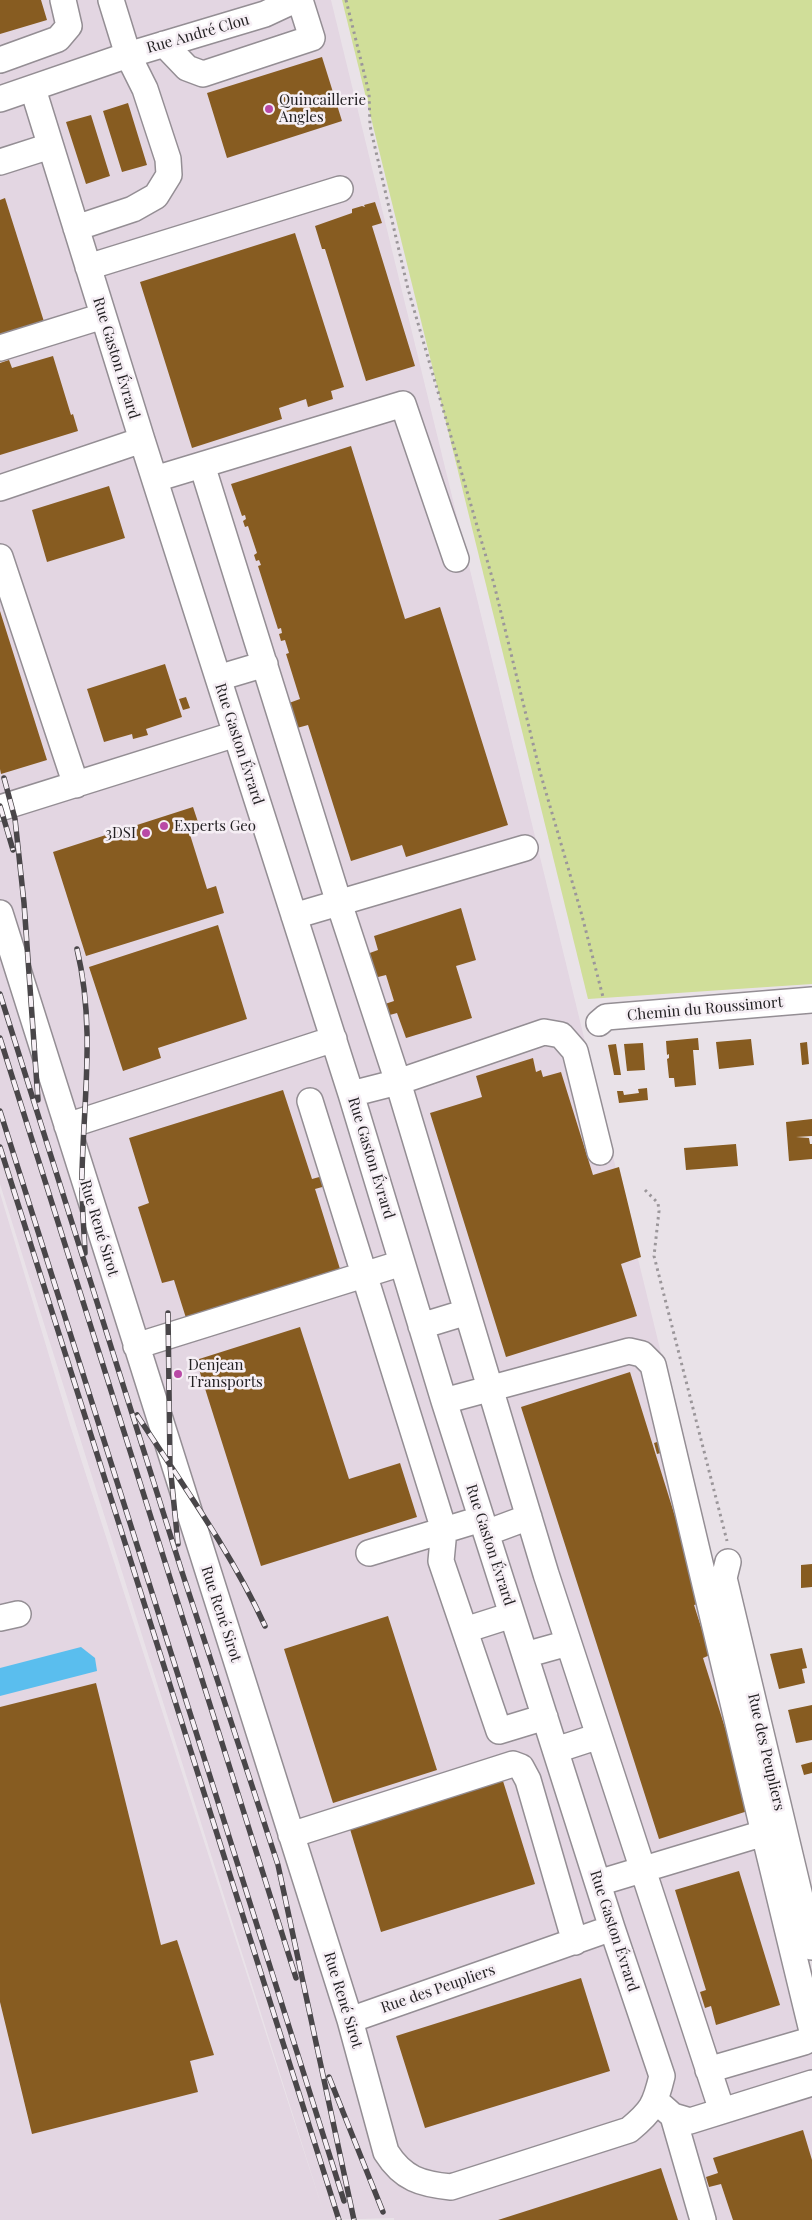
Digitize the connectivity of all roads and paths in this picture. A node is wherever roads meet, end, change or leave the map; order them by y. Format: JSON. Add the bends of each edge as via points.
{"nodes":[{"id":1,"x":62,"y":0,"type":"edge"},
{"id":2,"x":111,"y":0,"type":"edge"},
{"id":3,"x":295,"y":0,"type":"edge"},
{"id":4,"x":300,"y":0,"type":"edge"},
{"id":5,"x":346,"y":0,"type":"edge"},
{"id":6,"x":164,"y":44,"type":"junction"},
{"id":7,"x":128,"y":55,"type":"junction"},
{"id":8,"x":0,"y":60,"type":"edge"},
{"id":9,"x":33,"y":89,"type":"junction"},
{"id":10,"x":0,"y":99,"type":"edge"},
{"id":11,"x":50,"y":146,"type":"junction"},
{"id":12,"x":0,"y":162,"type":"edge"},
{"id":13,"x":340,"y":189,"type":"dead end"},
{"id":14,"x":76,"y":228,"type":"junction"},
{"id":15,"x":88,"y":267,"type":"junction"},
{"id":16,"x":104,"y":316,"type":"junction"},
{"id":17,"x":0,"y":348,"type":"edge"},
{"id":18,"x":142,"y":440,"type":"junction"},
{"id":19,"x":202,"y":465,"type":"junction"},
{"id":20,"x":155,"y":479,"type":"junction"},
{"id":21,"x":0,"y":488,"type":"edge"},
{"id":22,"x":0,"y":557,"type":"edge"},
{"id":23,"x":456,"y":559,"type":"dead end"},
{"id":24,"x":265,"y":664,"type":"junction"},
{"id":25,"x":218,"y":678,"type":"junction"},
{"id":26,"x":236,"y":734,"type":"junction"},
{"id":27,"x":76,"y":785,"type":"junction"},
{"id":28,"x":0,"y":808,"type":"edge"},
{"id":29,"x":524,"y":848,"type":"dead end"},
{"id":30,"x":339,"y":903,"type":"junction"},
{"id":31,"x":0,"y":913,"type":"edge"},
{"id":32,"x":294,"y":916,"type":"junction"},
{"id":33,"x":812,"y":1000,"type":"edge"},
{"id":34,"x":602,"y":1020,"type":"joint"},
{"id":35,"x":334,"y":1039,"type":"junction"},
{"id":36,"x":398,"y":1082,"type":"junction"},
{"id":37,"x":351,"y":1094,"type":"junction"},
{"id":38,"x":310,"y":1101,"type":"dead end"},
{"id":39,"x":67,"y":1126,"type":"junction"},
{"id":40,"x":600,"y":1152,"type":"dead end"},
{"id":41,"x":645,"y":1190,"type":"dead end"},
{"id":42,"x":402,"y":1263,"type":"junction"},
{"id":43,"x":364,"y":1276,"type":"junction"},
{"id":44,"x":467,"y":1312,"type":"junction"},
{"id":45,"x":421,"y":1326,"type":"junction"},
{"id":46,"x":136,"y":1346,"type":"junction"},
{"id":47,"x":490,"y":1390,"type":"junction"},
{"id":48,"x":444,"y":1401,"type":"junction"},
{"id":49,"x":529,"y":1517,"type":"junction"},
{"id":50,"x":484,"y":1526,"type":"junction"},
{"id":51,"x":444,"y":1530,"type":"junction"},
{"id":52,"x":369,"y":1553,"type":"dead end"},
{"id":53,"x":728,"y":1562,"type":"joint"},
{"id":54,"x":512,"y":1615,"type":"junction"},
{"id":55,"x":466,"y":1630,"type":"junction"},
{"id":56,"x":568,"y":1643,"type":"junction"},
{"id":57,"x":525,"y":1655,"type":"junction"},
{"id":58,"x":545,"y":1717,"type":"junction"},
{"id":59,"x":599,"y":1736,"type":"junction"},
{"id":60,"x":556,"y":1750,"type":"junction"},
{"id":61,"x":764,"y":1833,"type":"junction"},
{"id":62,"x":291,"y":1835,"type":"junction"},
{"id":63,"x":642,"y":1869,"type":"junction"},
{"id":64,"x":598,"y":1883,"type":"junction"},
{"id":65,"x":612,"y":1928,"type":"junction"},
{"id":66,"x":574,"y":1942,"type":"junction"},
{"id":67,"x":812,"y":1944,"type":"edge"},
{"id":68,"x":350,"y":2020,"type":"junction"},
{"id":69,"x":708,"y":2070,"type":"junction"},
{"id":70,"x":812,"y":2083,"type":"edge"},
{"id":71,"x":665,"y":2109,"type":"junction"},
{"id":72,"x":722,"y":2111,"type":"junction"},
{"id":73,"x":540,"y":2158,"type":"joint"},
{"id":74,"x":703,"y":2220,"type":"edge"}],
"edges":[{"from":1,"to":8,"type":"street","via":[[69,26],[58,38]]},
{"from":2,"to":7,"type":"street","name":"Rue André Clou"},
{"from":3,"to":6,"type":"street","name":"Rue André Clou","via":[[264,14]]},
{"from":4,"to":6,"type":"street","via":[[312,38],[203,74],[187,68]]},
{"from":5,"to":34,"type":"path","via":[[369,93],[370,126],[408,288],[494,584],[540,772],[581,912]]},
{"from":6,"to":7,"type":"street","name":"Rue André Clou"},
{"from":7,"to":9,"type":"street","name":"Rue André Clou"},
{"from":7,"to":14,"type":"street","via":[[145,89],[168,159],[169,175],[156,196],[133,209]]},
{"from":9,"to":10,"type":"street","name":"Rue André Clou"},
{"from":9,"to":11,"type":"street","name":"Rue Gaston Évrard"},
{"from":11,"to":12,"type":"street"},
{"from":11,"to":14,"type":"street","name":"Rue Gaston Évrard"},
{"from":13,"to":15,"type":"street"},
{"from":14,"to":15,"type":"street","name":"Rue Gaston Évrard"},
{"from":15,"to":16,"type":"street","name":"Rue Gaston Évrard"},
{"from":16,"to":17,"type":"street"},
{"from":16,"to":18,"type":"street","name":"Rue Gaston Évrard"},
{"from":18,"to":20,"type":"street","name":"Rue Gaston Évrard"},
{"from":18,"to":21,"type":"street"},
{"from":19,"to":20,"type":"street"},
{"from":19,"to":23,"type":"street","via":[[402,404]]},
{"from":19,"to":24,"type":"street"},
{"from":20,"to":25,"type":"street","name":"Rue Gaston Évrard"},
{"from":22,"to":27,"type":"street"},
{"from":24,"to":25,"type":"street"},
{"from":24,"to":30,"type":"street"},
{"from":25,"to":26,"type":"street","name":"Rue Gaston Évrard"},
{"from":26,"to":27,"type":"street"},
{"from":26,"to":32,"type":"street","name":"Rue Gaston Évrard"},
{"from":27,"to":28,"type":"street"},
{"from":29,"to":30,"type":"street"},
{"from":30,"to":32,"type":"street"},
{"from":30,"to":36,"type":"street"},
{"from":31,"to":39,"type":"street","name":"Rue René Sirot"},
{"from":32,"to":35,"type":"street","name":"Rue Gaston Évrard"},
{"from":33,"to":34,"type":"street","name":"Chemin du Roussimort"},
{"from":35,"to":37,"type":"street","name":"Rue Gaston Évrard"},
{"from":35,"to":39,"type":"street"},
{"from":36,"to":37,"type":"street"},
{"from":36,"to":40,"type":"street","via":[[544,1032],[561,1035],[575,1051]]},
{"from":36,"to":44,"type":"street"},
{"from":37,"to":42,"type":"street","name":"Rue Gaston Évrard"},
{"from":38,"to":43,"type":"street"},
{"from":39,"to":46,"type":"street","name":"Rue René Sirot"},
{"from":41,"to":53,"type":"path","via":[[658,1203],[660,1211],[654,1256],[728,1545]]},
{"from":42,"to":43,"type":"street"},
{"from":42,"to":45,"type":"street","name":"Rue Gaston Évrard"},
{"from":43,"to":46,"type":"street"},
{"from":43,"to":51,"type":"street"},
{"from":44,"to":45,"type":"street"},
{"from":44,"to":47,"type":"street"},
{"from":45,"to":48,"type":"street","name":"Rue Gaston Évrard"},
{"from":46,"to":62,"type":"street","name":"Rue René Sirot"},
{"from":47,"to":48,"type":"street"},
{"from":47,"to":49,"type":"street"},
{"from":47,"to":61,"type":"street","via":[[629,1351],[642,1354],[653,1365]]},
{"from":48,"to":50,"type":"street","name":"Rue Gaston Évrard"},
{"from":49,"to":50,"type":"street"},
{"from":49,"to":56,"type":"street"},
{"from":50,"to":51,"type":"street"},
{"from":50,"to":54,"type":"street","name":"Rue Gaston Évrard"},
{"from":51,"to":52,"type":"street"},
{"from":51,"to":55,"type":"street","via":[[441,1562]]},
{"from":53,"to":67,"type":"street","name":"Rue des Peupliers","via":[[724,1578]]},
{"from":54,"to":55,"type":"street"},
{"from":54,"to":57,"type":"street","name":"Rue Gaston Évrard"},
{"from":55,"to":58,"type":"street","via":[[499,1731]]},
{"from":56,"to":57,"type":"street"},
{"from":56,"to":59,"type":"street"},
{"from":57,"to":58,"type":"street","name":"Rue Gaston Évrard"},
{"from":58,"to":60,"type":"street","name":"Rue Gaston Évrard"},
{"from":59,"to":60,"type":"street"},
{"from":59,"to":63,"type":"street"},
{"from":60,"to":64,"type":"street","name":"Rue Gaston Évrard"},
{"from":61,"to":63,"type":"street"},
{"from":61,"to":69,"type":"street","via":[[812,2031],[810,2039],[804,2042]]},
{"from":62,"to":66,"type":"street","via":[[512,1764],[521,1767],[528,1780]]},
{"from":62,"to":68,"type":"street","name":"Rue René Sirot"},
{"from":63,"to":64,"type":"street"},
{"from":63,"to":69,"type":"street"},
{"from":64,"to":65,"type":"street","name":"Rue Gaston Évrard"},
{"from":65,"to":66,"type":"street","name":"Rue des Peupliers"},
{"from":65,"to":71,"type":"street","name":"Rue Gaston Évrard","via":[[662,2076]]},
{"from":66,"to":68,"type":"street","name":"Rue des Peupliers"},
{"from":68,"to":73,"type":"street","name":"Rue René Sirot","via":[[386,2152],[395,2166],[408,2176],[427,2185],[451,2187]]},
{"from":69,"to":72,"type":"street"},
{"from":70,"to":72,"type":"street"},
{"from":71,"to":72,"type":"street","via":[[690,2121]]},
{"from":71,"to":73,"type":"street","name":"Rue Gaston Évrard","via":[[646,2116],[629,2130]]},
{"from":71,"to":74,"type":"street"}]}
